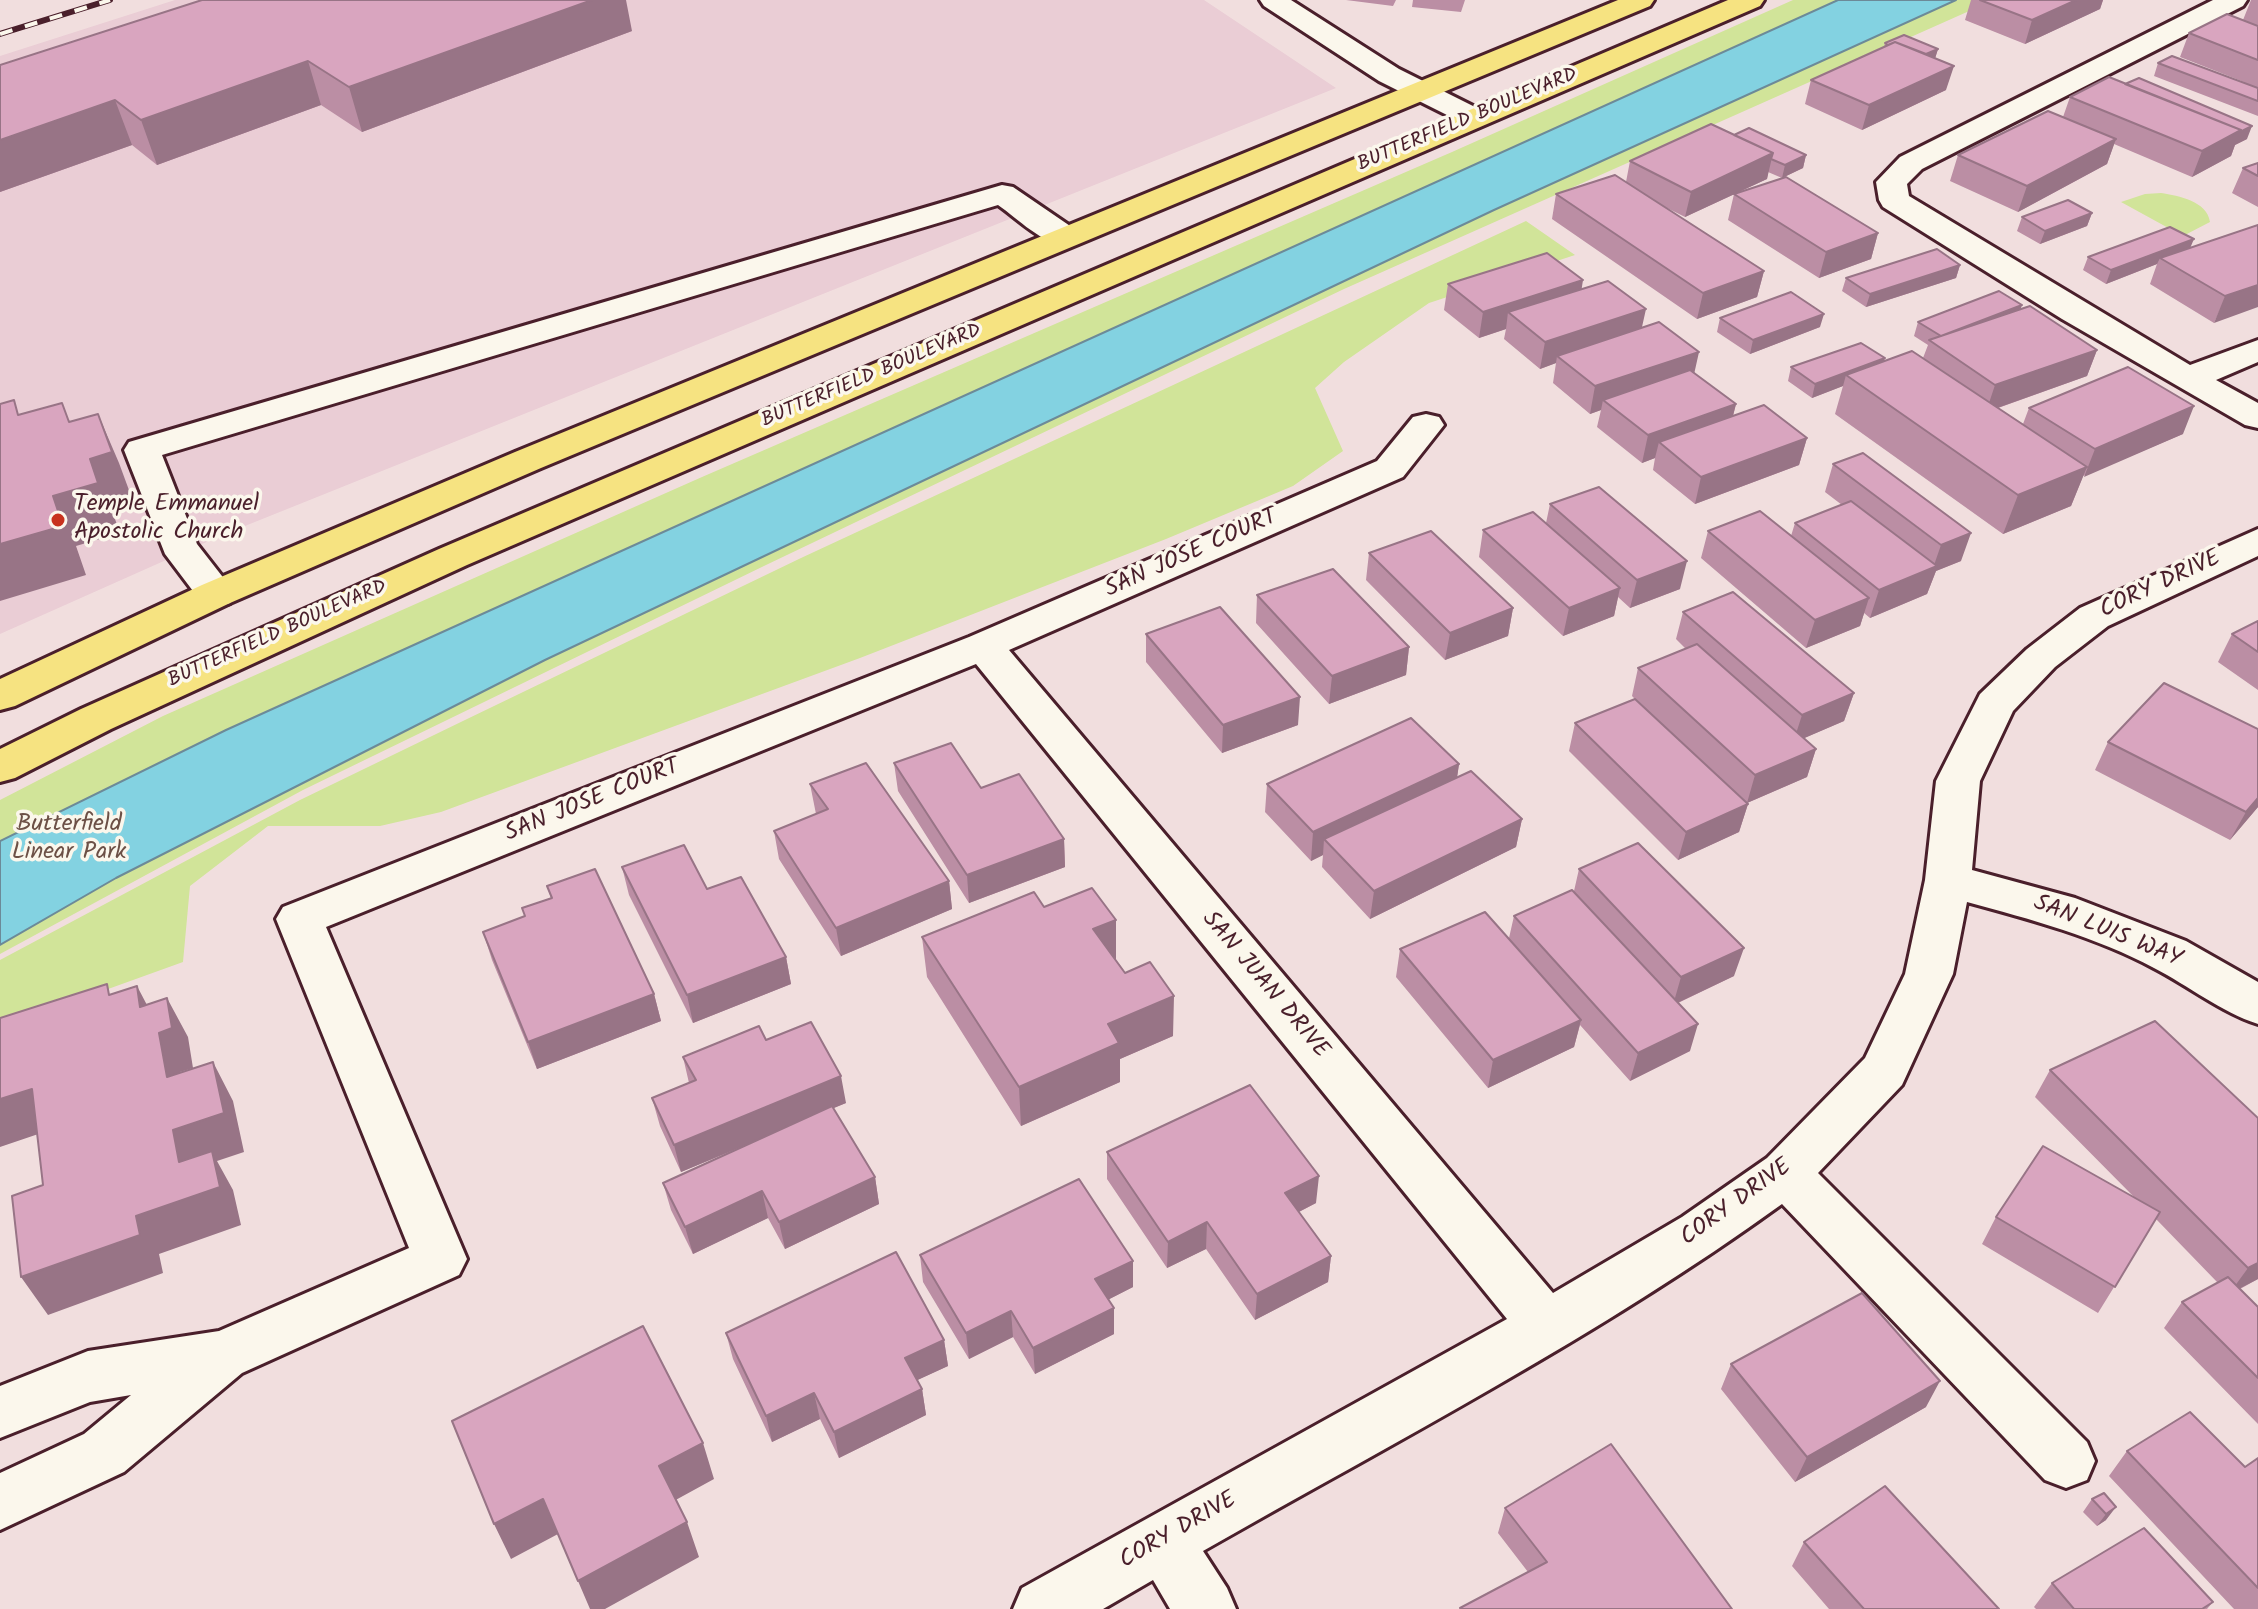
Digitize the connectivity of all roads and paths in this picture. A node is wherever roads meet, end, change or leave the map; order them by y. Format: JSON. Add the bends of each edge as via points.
{"nodes":[{"id":1,"x":1273,"y":0,"type":"edge"},
{"id":2,"x":1641,"y":0,"type":"edge"},
{"id":3,"x":1751,"y":0,"type":"edge"},
{"id":4,"x":2234,"y":0,"type":"edge"},
{"id":5,"x":1420,"y":91,"type":"junction"},
{"id":6,"x":1475,"y":118,"type":"junction"},
{"id":7,"x":1065,"y":237,"type":"junction"},
{"id":8,"x":2258,"y":350,"type":"edge"},
{"id":9,"x":2187,"y":379,"type":"junction"},
{"id":10,"x":2258,"y":417,"type":"edge"},
{"id":11,"x":1426,"y":425,"type":"dead end"},
{"id":12,"x":2258,"y":541,"type":"edge"},
{"id":13,"x":216,"y":594,"type":"junction"},
{"id":14,"x":983,"y":646,"type":"junction"},
{"id":15,"x":0,"y":696,"type":"edge"},
{"id":16,"x":0,"y":767,"type":"edge"},
{"id":17,"x":1948,"y":880,"type":"junction"},
{"id":18,"x":2258,"y":1005,"type":"edge"},
{"id":19,"x":1785,"y":1173,"type":"junction"},
{"id":20,"x":1546,"y":1326,"type":"junction"},
{"id":21,"x":224,"y":1355,"type":"junction"},
{"id":22,"x":0,"y":1412,"type":"edge"},
{"id":23,"x":2066,"y":1461,"type":"dead end"},
{"id":24,"x":0,"y":1502,"type":"edge"},
{"id":25,"x":1162,"y":1540,"type":"junction"},
{"id":26,"x":1044,"y":1609,"type":"edge"},
{"id":27,"x":1205,"y":1609,"type":"edge"}],
"edges":[{"from":1,"to":5,"type":"street"},
{"from":2,"to":5,"type":"main road","name":"BUTTERFIELD BOULEVARD"},
{"from":3,"to":6,"type":"main road","name":"BUTTERFIELD BOULEVARD"},
{"from":4,"to":9,"type":"street","via":[[1911,163],[1891,182],[1894,200]]},
{"from":5,"to":6,"type":"street"},
{"from":5,"to":7,"type":"main road","name":"BUTTERFIELD BOULEVARD"},
{"from":6,"to":16,"type":"main road","name":"BUTTERFIELD BOULEVARD","via":[[453,557]]},
{"from":7,"to":13,"type":"main road","name":"BUTTERFIELD BOULEVARD"},
{"from":7,"to":13,"type":"street","via":[[1002,194],[142,450],[179,546]]},
{"from":8,"to":9,"type":"street"},
{"from":9,"to":10,"type":"street"},
{"from":11,"to":14,"type":"street","name":"SAN JOSE COURT","via":[[1390,469]]},
{"from":12,"to":17,"type":"street","name":"CORY DRIVE","via":[[2094,617],[2041,658],[1995,704],[1958,781]]},
{"from":13,"to":15,"type":"main road","name":"BUTTERFIELD BOULEVARD"},
{"from":14,"to":20,"type":"street","name":"SAN JUAN DRIVE"},
{"from":14,"to":21,"type":"street","name":"SAN JOSE COURT","via":[[299,919],[440,1259]]},
{"from":17,"to":18,"type":"street","name":"SAN LUIS WAY","via":[[2059,910],[2169,954]]},
{"from":17,"to":19,"type":"street","name":"CORY DRIVE","via":[[1929,974],[1884,1071]]},
{"from":19,"to":20,"type":"street","name":"CORY DRIVE","via":[[1701,1233]]},
{"from":19,"to":23,"type":"street"},
{"from":20,"to":25,"type":"street","name":"CORY DRIVE"},
{"from":21,"to":22,"type":"street","name":"SAN JOSE COURT","via":[[88,1377]]},
{"from":21,"to":24,"type":"street","name":"SAN JOSE COURT","via":[[104,1453]]},
{"from":25,"to":26,"type":"street","name":"CORY DRIVE"},
{"from":25,"to":27,"type":"street"}]}
